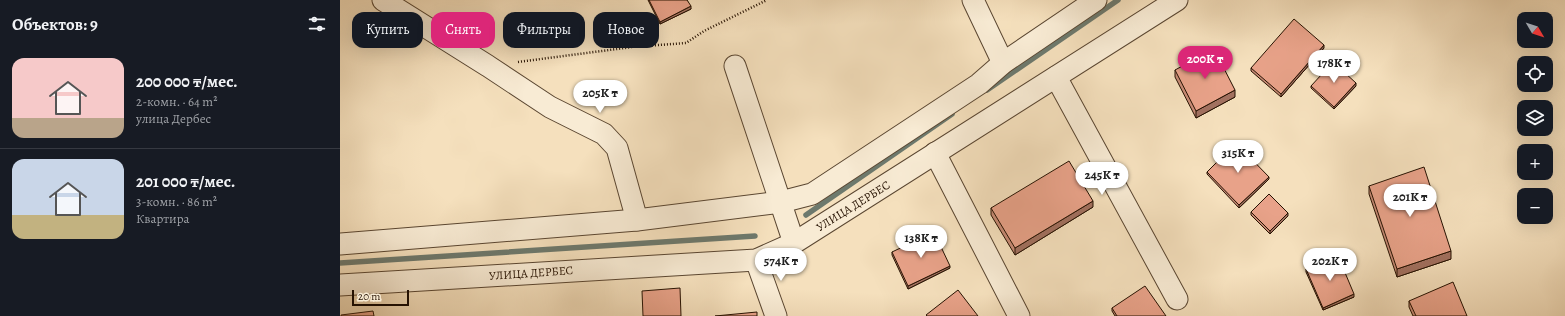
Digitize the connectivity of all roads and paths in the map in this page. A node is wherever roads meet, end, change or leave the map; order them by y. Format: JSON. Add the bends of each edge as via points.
{"nodes":[{"id":1,"x":383,"y":0,"type":"edge"},
{"id":2,"x":767,"y":0,"type":"edge"},
{"id":3,"x":973,"y":0,"type":"edge"},
{"id":4,"x":1096,"y":0,"type":"edge"},
{"id":5,"x":1177,"y":0,"type":"edge"},
{"id":6,"x":1003,"y":63,"type":"junction"},
{"id":7,"x":488,"y":66,"type":"junction"},
{"id":8,"x":735,"y":66,"type":"dead end"},
{"id":9,"x":1056,"y":77,"type":"junction"},
{"id":10,"x":935,"y":153,"type":"junction"},
{"id":11,"x":781,"y":202,"type":"junction"},
{"id":12,"x":637,"y":220,"type":"junction"},
{"id":13,"x":794,"y":243,"type":"junction"},
{"id":14,"x":340,"y":244,"type":"edge"},
{"id":15,"x":756,"y":260,"type":"junction"},
{"id":16,"x":340,"y":285,"type":"edge"},
{"id":17,"x":1176,"y":299,"type":"dead end"},
{"id":18,"x":776,"y":316,"type":"edge"},
{"id":19,"x":1019,"y":316,"type":"edge"}],
"edges":[{"from":1,"to":7,"type":"street"},
{"from":2,"to":7,"type":"path","via":[[686,42],[632,46]]},
{"from":3,"to":6,"type":"street"},
{"from":4,"to":6,"type":"street"},
{"from":5,"to":9,"type":"street","name":"УЛИЦА ДЕРБЕС"},
{"from":6,"to":11,"type":"street","via":[[979,84],[812,194]]},
{"from":7,"to":12,"type":"street","via":[[550,107],[604,134],[617,148]]},
{"from":8,"to":11,"type":"street"},
{"from":9,"to":10,"type":"street","name":"УЛИЦА ДЕРБЕС"},
{"from":9,"to":17,"type":"street"},
{"from":10,"to":13,"type":"street","name":"УЛИЦА ДЕРБЕС"},
{"from":10,"to":19,"type":"street"},
{"from":11,"to":12,"type":"street"},
{"from":11,"to":13,"type":"street"},
{"from":12,"to":14,"type":"street"},
{"from":13,"to":15,"type":"street","name":"УЛИЦА ДЕРБЕС"},
{"from":15,"to":16,"type":"street","name":"УЛИЦА ДЕРБЕС"},
{"from":15,"to":18,"type":"street"}]}
